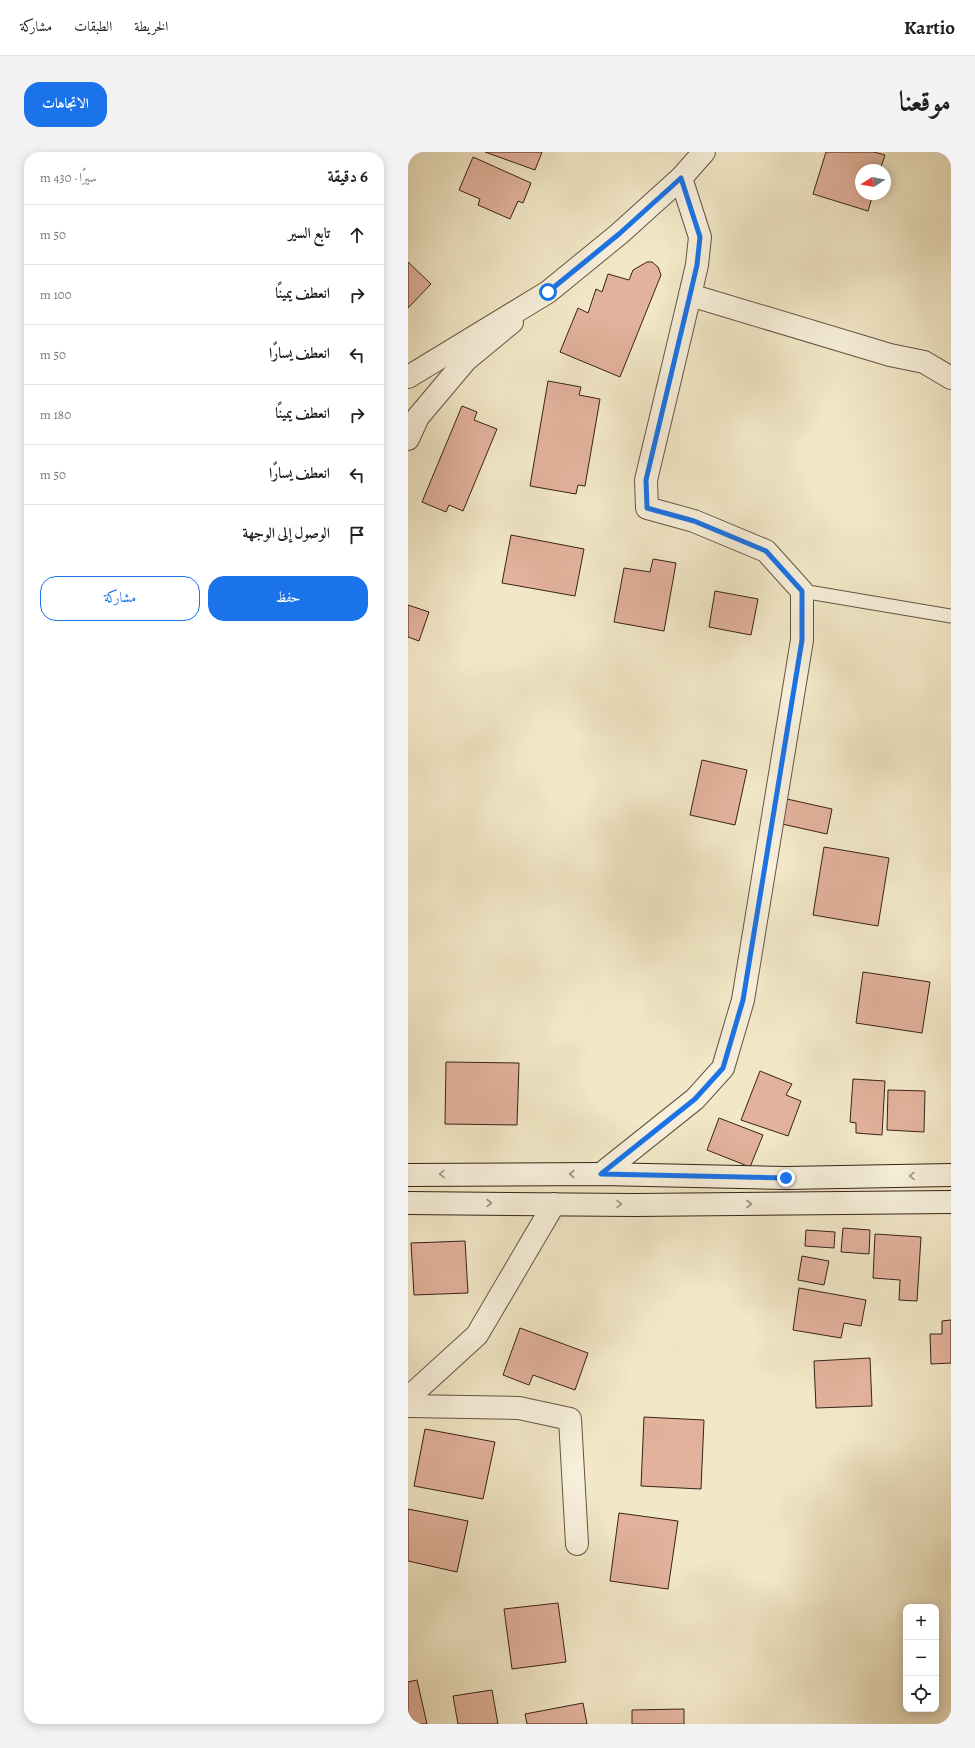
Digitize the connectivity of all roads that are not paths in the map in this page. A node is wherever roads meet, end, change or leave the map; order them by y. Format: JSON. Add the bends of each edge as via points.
{"nodes":[{"id":1,"x":704,"y":152,"type":"edge"},
{"id":2,"x":681,"y":178,"type":"junction"},
{"id":3,"x":548,"y":292,"type":"junction"},
{"id":4,"x":690,"y":295,"type":"junction"},
{"id":5,"x":408,"y":377,"type":"edge"},
{"id":6,"x":951,"y":378,"type":"edge"},
{"id":7,"x":408,"y":439,"type":"edge"},
{"id":8,"x":802,"y":591,"type":"junction"},
{"id":9,"x":951,"y":616,"type":"edge"},
{"id":10,"x":601,"y":1174,"type":"junction"},
{"id":11,"x":408,"y":1175,"type":"edge"},
{"id":12,"x":951,"y":1175,"type":"edge"},
{"id":13,"x":951,"y":1202,"type":"edge"},
{"id":14,"x":408,"y":1203,"type":"edge"},
{"id":15,"x":554,"y":1204,"type":"junction"},
{"id":16,"x":408,"y":1398,"type":"edge"},
{"id":17,"x":408,"y":1406,"type":"edge"},
{"id":18,"x":577,"y":1544,"type":"dead end"}],
"edges":[{"from":1,"to":2,"type":"street"},
{"from":2,"to":3,"type":"street","via":[[619,234]]},
{"from":2,"to":4,"type":"street","via":[[700,237]]},
{"from":3,"to":5,"type":"street"},
{"from":3,"to":7,"type":"street","via":[[466,360],[418,417]]},
{"from":4,"to":6,"type":"street","via":[[890,355],[924,362]]},
{"from":4,"to":8,"type":"street","via":[[646,480],[647,508],[694,521],[766,551]]},
{"from":8,"to":9,"type":"lane"},
{"from":8,"to":10,"type":"street","via":[[802,640],[744,992],[723,1068],[695,1099]]},
{"from":10,"to":11,"type":"street","one_way":true},
{"from":12,"to":10,"type":"street","one_way":true,"via":[[786,1178]]},
{"from":15,"to":13,"type":"street","one_way":true},
{"from":14,"to":15,"type":"street","one_way":true},
{"from":15,"to":16,"type":"street","via":[[477,1335]]},
{"from":17,"to":18,"type":"street","via":[[519,1408],[570,1419]]}]}
